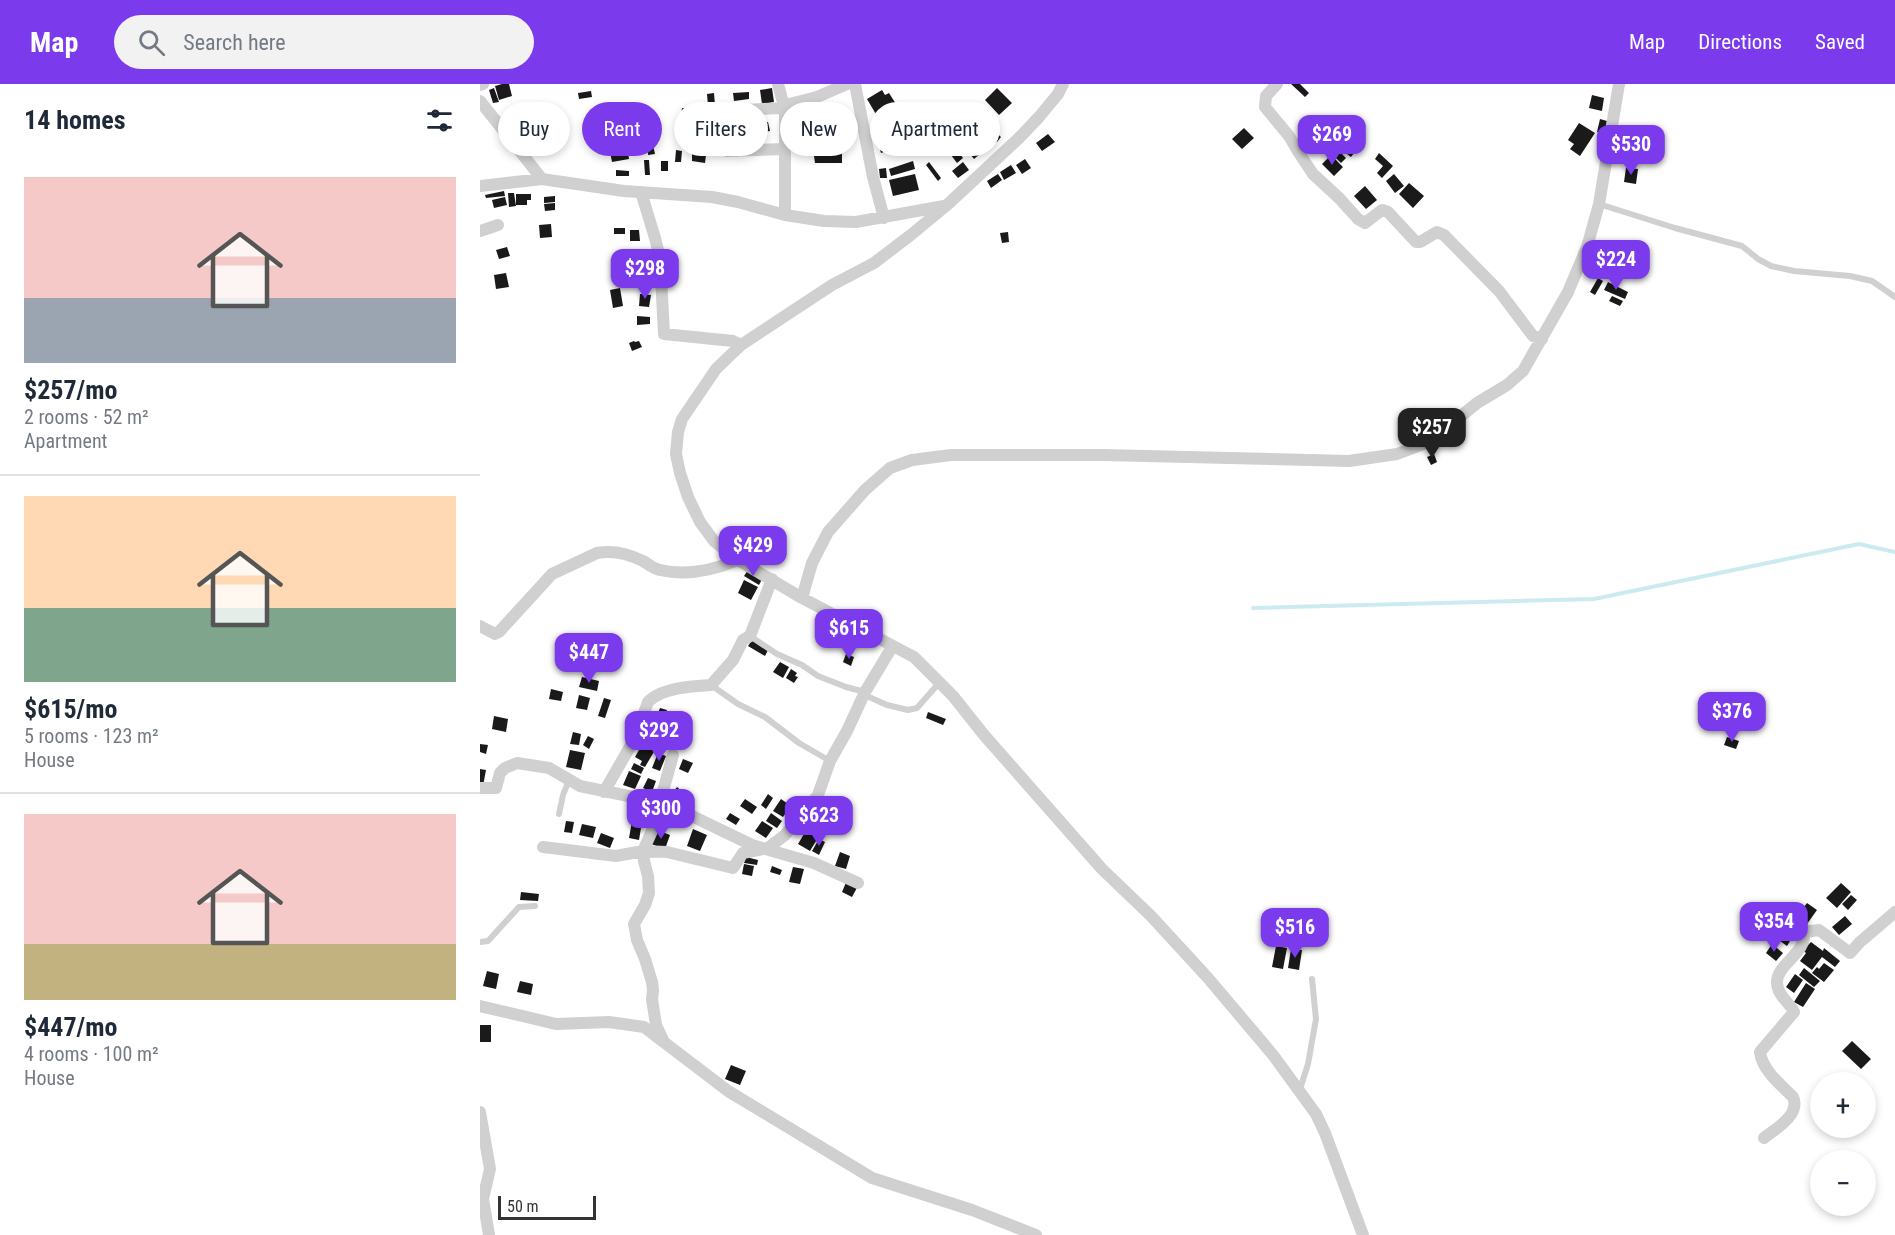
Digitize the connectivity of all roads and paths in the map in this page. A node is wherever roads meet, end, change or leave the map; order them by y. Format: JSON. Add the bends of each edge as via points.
{"nodes":[{"id":1,"x":778,"y":84,"type":"edge"},
{"id":2,"x":847,"y":84,"type":"edge"},
{"id":3,"x":855,"y":84,"type":"edge"},
{"id":4,"x":1064,"y":84,"type":"edge"},
{"id":5,"x":1277,"y":84,"type":"edge"},
{"id":6,"x":1617,"y":84,"type":"edge"},
{"id":7,"x":480,"y":101,"type":"edge"},
{"id":8,"x":783,"y":102,"type":"edge"},
{"id":9,"x":802,"y":102,"type":"edge"},
{"id":10,"x":784,"y":156,"type":"edge"},
{"id":11,"x":542,"y":179,"type":"junction"},
{"id":12,"x":480,"y":186,"type":"edge"},
{"id":13,"x":640,"y":192,"type":"junction"},
{"id":14,"x":1599,"y":204,"type":"junction"},
{"id":15,"x":947,"y":205,"type":"junction"},
{"id":16,"x":785,"y":215,"type":"junction"},
{"id":17,"x":884,"y":218,"type":"junction"},
{"id":18,"x":498,"y":225,"type":"dead end"},
{"id":19,"x":480,"y":231,"type":"edge"},
{"id":20,"x":1895,"y":297,"type":"edge"},
{"id":21,"x":1542,"y":339,"type":"junction"},
{"id":22,"x":741,"y":345,"type":"junction"},
{"id":23,"x":738,"y":560,"type":"junction"},
{"id":24,"x":772,"y":579,"type":"junction"},
{"id":25,"x":802,"y":598,"type":"junction"},
{"id":26,"x":480,"y":626,"type":"edge"},
{"id":27,"x":750,"y":636,"type":"junction"},
{"id":28,"x":892,"y":646,"type":"junction"},
{"id":29,"x":939,"y":683,"type":"junction"},
{"id":30,"x":711,"y":685,"type":"junction"},
{"id":31,"x":865,"y":692,"type":"junction"},
{"id":32,"x":673,"y":755,"type":"dead end"},
{"id":33,"x":830,"y":761,"type":"junction"},
{"id":34,"x":569,"y":780,"type":"junction"},
{"id":35,"x":480,"y":788,"type":"edge"},
{"id":36,"x":604,"y":792,"type":"junction"},
{"id":37,"x":660,"y":803,"type":"junction"},
{"id":38,"x":559,"y":814,"type":"dead end"},
{"id":39,"x":543,"y":848,"type":"dead end"},
{"id":40,"x":768,"y":848,"type":"junction"},
{"id":41,"x":643,"y":851,"type":"junction"},
{"id":42,"x":858,"y":883,"type":"dead end"},
{"id":43,"x":535,"y":906,"type":"dead end"},
{"id":44,"x":1895,"y":912,"type":"edge"},
{"id":45,"x":480,"y":942,"type":"edge"},
{"id":46,"x":1312,"y":979,"type":"dead end"},
{"id":47,"x":480,"y":1006,"type":"edge"},
{"id":48,"x":664,"y":1041,"type":"junction"},
{"id":49,"x":1300,"y":1090,"type":"junction"},
{"id":50,"x":480,"y":1112,"type":"edge"},
{"id":51,"x":1764,"y":1138,"type":"dead end"},
{"id":52,"x":489,"y":1235,"type":"edge"},
{"id":53,"x":1036,"y":1235,"type":"edge"},
{"id":54,"x":1363,"y":1235,"type":"edge"}],
"edges":[{"from":1,"to":8,"type":"street"},
{"from":2,"to":9,"type":"street"},
{"from":3,"to":17,"type":"street"},
{"from":4,"to":15,"type":"street","via":[[1039,117]]},
{"from":5,"to":21,"type":"street","via":[[1266,96],[1265,107],[1290,135],[1313,174],[1358,219],[1365,223],[1382,210],[1416,242],[1437,232],[1444,234],[1499,291],[1533,336]]},
{"from":6,"to":14,"type":"street"},
{"from":7,"to":11,"type":"street"},
{"from":10,"to":16,"type":"street"},
{"from":11,"to":12,"type":"street"},
{"from":11,"to":13,"type":"street"},
{"from":13,"to":16,"type":"street","via":[[712,197]]},
{"from":13,"to":22,"type":"street","via":[[660,258],[664,334]]},
{"from":14,"to":20,"type":"lane","via":[[1742,246],[1771,266],[1872,281]]},
{"from":14,"to":21,"type":"street","via":[[1568,292]]},
{"from":15,"to":17,"type":"street"},
{"from":15,"to":22,"type":"street","via":[[874,263],[832,285]]},
{"from":16,"to":17,"type":"street","via":[[856,222]]},
{"from":18,"to":19,"type":"street"},
{"from":21,"to":25,"type":"street","via":[[1522,371],[1507,386],[1477,403],[1439,434],[1397,454],[1349,461],[1103,455],[951,455],[912,460],[890,468],[828,532],[812,563]]},
{"from":22,"to":23,"type":"street","via":[[716,369],[682,419],[676,454],[699,522],[714,541]]},
{"from":23,"to":24,"type":"street"},
{"from":23,"to":26,"type":"street","via":[[705,572],[673,571],[660,570],[619,552],[597,553],[552,574],[499,633]]},
{"from":24,"to":25,"type":"street"},
{"from":24,"to":27,"type":"street"},
{"from":25,"to":28,"type":"street"},
{"from":27,"to":30,"type":"street"},
{"from":27,"to":31,"type":"lane","via":[[818,676]]},
{"from":28,"to":29,"type":"street","via":[[914,657]]},
{"from":28,"to":31,"type":"street"},
{"from":29,"to":31,"type":"lane","via":[[916,708],[908,710],[887,705]]},
{"from":29,"to":49,"type":"street","via":[[1102,869],[1208,978]]},
{"from":30,"to":33,"type":"lane"},
{"from":30,"to":36,"type":"street","via":[[675,689],[652,698],[635,738]]},
{"from":31,"to":33,"type":"street"},
{"from":32,"to":37,"type":"street"},
{"from":33,"to":40,"type":"street","via":[[818,795],[785,835]]},
{"from":34,"to":35,"type":"street","via":[[549,768],[517,764],[500,773],[495,788]]},
{"from":34,"to":36,"type":"street"},
{"from":34,"to":38,"type":"lane"},
{"from":36,"to":37,"type":"street"},
{"from":37,"to":40,"type":"street","via":[[752,845]]},
{"from":37,"to":41,"type":"street"},
{"from":39,"to":41,"type":"street","via":[[616,856]]},
{"from":40,"to":41,"type":"street","via":[[742,853],[733,868],[667,852]]},
{"from":40,"to":42,"type":"street"},
{"from":41,"to":48,"type":"street","via":[[649,893],[634,932],[652,982],[656,1025]]},
{"from":43,"to":45,"type":"lane","via":[[519,907],[488,941]]},
{"from":44,"to":51,"type":"street","via":[[1850,952],[1819,930],[1804,932],[1805,939],[1777,982],[1794,1012],[1760,1052],[1766,1067],[1793,1097],[1795,1109]]},
{"from":46,"to":49,"type":"lane","via":[[1316,1019]]},
{"from":47,"to":48,"type":"street","via":[[556,1024],[609,1022],[644,1027]]},
{"from":48,"to":53,"type":"street","via":[[728,1091],[872,1178]]},
{"from":49,"to":54,"type":"street","via":[[1325,1132]]},
{"from":50,"to":52,"type":"street","via":[[490,1169],[483,1199]]}]}
